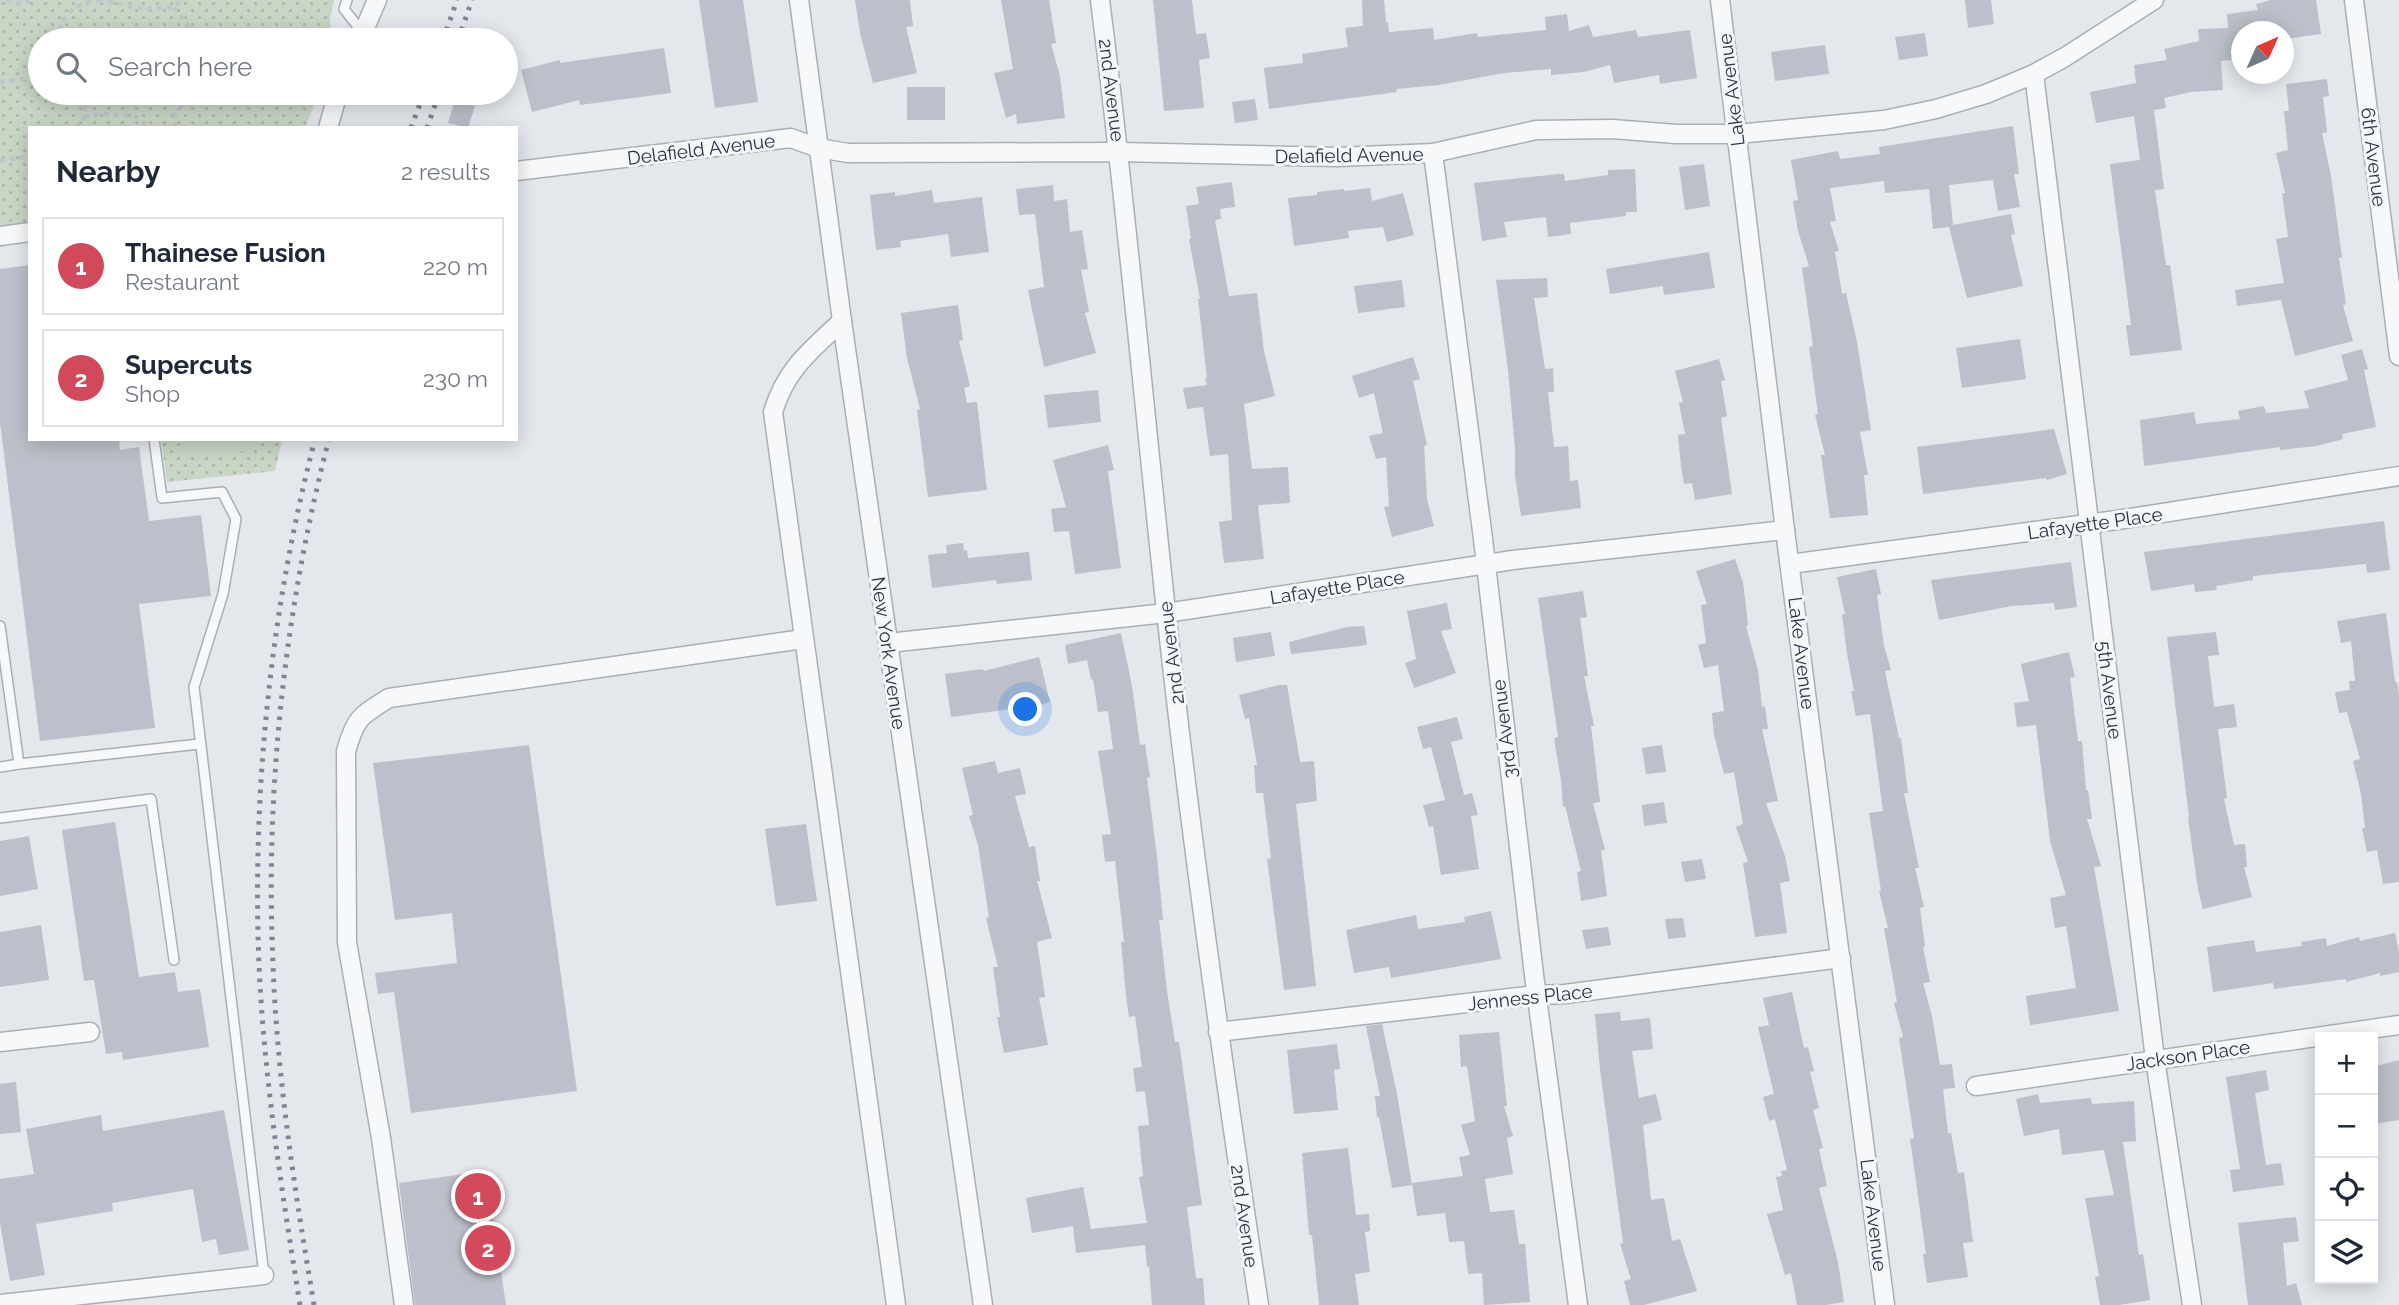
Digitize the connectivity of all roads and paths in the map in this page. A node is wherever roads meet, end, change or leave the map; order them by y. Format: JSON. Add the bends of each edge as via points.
{"nodes":[{"id":1,"x":7,"y":0,"type":"edge"},
{"id":2,"x":30,"y":0,"type":"edge"},
{"id":3,"x":98,"y":0,"type":"edge"},
{"id":4,"x":181,"y":0,"type":"edge"},
{"id":5,"x":348,"y":0,"type":"edge"},
{"id":6,"x":377,"y":0,"type":"edge"},
{"id":7,"x":799,"y":0,"type":"edge"},
{"id":8,"x":1100,"y":0,"type":"edge"},
{"id":9,"x":1720,"y":0,"type":"edge"},
{"id":10,"x":2154,"y":0,"type":"edge"},
{"id":11,"x":2354,"y":0,"type":"edge"},
{"id":12,"x":174,"y":7,"type":"junction"},
{"id":13,"x":60,"y":28,"type":"edge"},
{"id":14,"x":189,"y":28,"type":"edge"},
{"id":15,"x":357,"y":28,"type":"edge"},
{"id":16,"x":365,"y":28,"type":"edge"},
{"id":17,"x":2034,"y":74,"type":"junction"},
{"id":18,"x":28,"y":78,"type":"edge"},
{"id":19,"x":0,"y":82,"type":"edge"},
{"id":20,"x":86,"y":105,"type":"edge"},
{"id":21,"x":182,"y":105,"type":"edge"},
{"id":22,"x":335,"y":105,"type":"edge"},
{"id":23,"x":84,"y":117,"type":"junction"},
{"id":24,"x":77,"y":126,"type":"edge"},
{"id":25,"x":148,"y":126,"type":"edge"},
{"id":26,"x":176,"y":126,"type":"edge"},
{"id":27,"x":329,"y":126,"type":"edge"},
{"id":28,"x":1737,"y":134,"type":"junction"},
{"id":29,"x":818,"y":148,"type":"junction"},
{"id":30,"x":1120,"y":152,"type":"junction"},
{"id":31,"x":1433,"y":153,"type":"junction"},
{"id":32,"x":28,"y":156,"type":"edge"},
{"id":33,"x":0,"y":161,"type":"edge"},
{"id":34,"x":518,"y":171,"type":"edge"},
{"id":35,"x":28,"y":232,"type":"edge"},
{"id":36,"x":0,"y":236,"type":"edge"},
{"id":37,"x":842,"y":321,"type":"junction"},
{"id":38,"x":2399,"y":356,"type":"edge"},
{"id":39,"x":154,"y":441,"type":"edge"},
{"id":40,"x":2399,"y":477,"type":"edge"},
{"id":41,"x":2089,"y":524,"type":"junction"},
{"id":42,"x":1785,"y":530,"type":"junction"},
{"id":43,"x":1485,"y":564,"type":"junction"},
{"id":44,"x":1790,"y":564,"type":"junction"},
{"id":45,"x":1166,"y":613,"type":"junction"},
{"id":46,"x":0,"y":626,"type":"edge"},
{"id":47,"x":803,"y":639,"type":"junction"},
{"id":48,"x":888,"y":643,"type":"junction"},
{"id":49,"x":199,"y":744,"type":"junction"},
{"id":50,"x":19,"y":764,"type":"junction"},
{"id":51,"x":0,"y":767,"type":"edge"},
{"id":52,"x":0,"y":818,"type":"edge"},
{"id":53,"x":1841,"y":958,"type":"junction"},
{"id":54,"x":174,"y":960,"type":"dead end"},
{"id":55,"x":1536,"y":995,"type":"junction"},
{"id":56,"x":2399,"y":1025,"type":"edge"},
{"id":57,"x":90,"y":1032,"type":"dead end"},
{"id":58,"x":1218,"y":1032,"type":"junction"},
{"id":59,"x":0,"y":1042,"type":"edge"},
{"id":60,"x":2155,"y":1059,"type":"junction"},
{"id":61,"x":1976,"y":1086,"type":"dead end"},
{"id":62,"x":264,"y":1275,"type":"joint"},
{"id":63,"x":33,"y":1302,"type":"edge"},
{"id":64,"x":0,"y":1304,"type":"edge"},
{"id":65,"x":404,"y":1305,"type":"edge"},
{"id":66,"x":896,"y":1305,"type":"edge"},
{"id":67,"x":983,"y":1305,"type":"edge"},
{"id":68,"x":1259,"y":1305,"type":"edge"},
{"id":69,"x":1578,"y":1305,"type":"edge"},
{"id":70,"x":1885,"y":1305,"type":"edge"},
{"id":71,"x":2192,"y":1305,"type":"edge"}],
"edges":[{"from":1,"to":2,"type":"path","via":[[16,4]]},
{"from":3,"to":12,"type":"path","via":[[146,9]]},
{"from":3,"to":13,"type":"path","via":[[71,10]]},
{"from":4,"to":12,"type":"path"},
{"from":5,"to":15,"type":"lane","via":[[344,9]]},
{"from":6,"to":16,"type":"street"},
{"from":7,"to":29,"type":"street","name":"New York Avenue"},
{"from":8,"to":30,"type":"street","name":"2nd Avenue"},
{"from":9,"to":28,"type":"street","name":"Lake Avenue"},
{"from":10,"to":17,"type":"street","name":"Delafield Avenue"},
{"from":11,"to":38,"type":"street","name":"6th Avenue"},
{"from":12,"to":14,"type":"path"},
{"from":17,"to":28,"type":"street","name":"Delafield Avenue","via":[[1986,94],[1884,120]]},
{"from":17,"to":41,"type":"street","name":"5th Avenue"},
{"from":18,"to":19,"type":"path"},
{"from":20,"to":23,"type":"path"},
{"from":21,"to":26,"type":"path","via":[[175,115]]},
{"from":22,"to":27,"type":"street"},
{"from":23,"to":24,"type":"path"},
{"from":23,"to":25,"type":"path","via":[[135,116]]},
{"from":28,"to":31,"type":"street","name":"Delafield Avenue","via":[[1536,131]]},
{"from":28,"to":42,"type":"street","name":"Lake Avenue"},
{"from":29,"to":30,"type":"street","name":"Delafield Avenue","via":[[848,153]]},
{"from":29,"to":34,"type":"street","name":"Delafield Avenue","via":[[792,138]]},
{"from":29,"to":37,"type":"street","name":"New York Avenue"},
{"from":30,"to":31,"type":"street","name":"Delafield Avenue","via":[[1338,157]]},
{"from":30,"to":45,"type":"street","name":"2nd Avenue"},
{"from":31,"to":43,"type":"street","name":"3rd Avenue"},
{"from":32,"to":33,"type":"path"},
{"from":35,"to":36,"type":"street"},
{"from":37,"to":47,"type":"street","via":[[797,363],[773,412]]},
{"from":37,"to":48,"type":"street","name":"New York Avenue"},
{"from":39,"to":49,"type":"lane","via":[[162,498],[222,492],[236,519],[223,594],[194,687]]},
{"from":40,"to":41,"type":"street","name":"Lafayette Place"},
{"from":41,"to":44,"type":"street","name":"Lafayette Place"},
{"from":41,"to":60,"type":"street","name":"5th Avenue"},
{"from":42,"to":43,"type":"street","name":"Lafayette Place"},
{"from":42,"to":44,"type":"street","name":"Lake Avenue"},
{"from":43,"to":45,"type":"street","name":"Lafayette Place"},
{"from":43,"to":55,"type":"street","name":"3rd Avenue"},
{"from":44,"to":53,"type":"street","name":"Lake Avenue"},
{"from":45,"to":48,"type":"street","name":"Lafayette Place"},
{"from":45,"to":58,"type":"street","name":"2nd Avenue"},
{"from":46,"to":50,"type":"lane"},
{"from":47,"to":65,"type":"street","via":[[389,698],[364,712],[354,726],[346,751],[347,942]]},
{"from":47,"to":66,"type":"street"},
{"from":48,"to":67,"type":"street","name":"New York Avenue"},
{"from":49,"to":50,"type":"lane"},
{"from":49,"to":62,"type":"lane"},
{"from":50,"to":51,"type":"lane"},
{"from":52,"to":54,"type":"lane","via":[[151,799]]},
{"from":53,"to":55,"type":"street","name":"Jenness Place"},
{"from":53,"to":70,"type":"street","name":"Lake Avenue"},
{"from":55,"to":58,"type":"street","name":"Jenness Place"},
{"from":55,"to":69,"type":"street","name":"3rd Avenue"},
{"from":56,"to":60,"type":"street","name":"Jackson Place"},
{"from":57,"to":59,"type":"street"},
{"from":58,"to":68,"type":"street","name":"2nd Avenue"},
{"from":60,"to":61,"type":"street","name":"Jackson Place"},
{"from":60,"to":71,"type":"street","name":"5th Avenue"},
{"from":62,"to":63,"type":"street"},
{"from":63,"to":64,"type":"street"}]}
